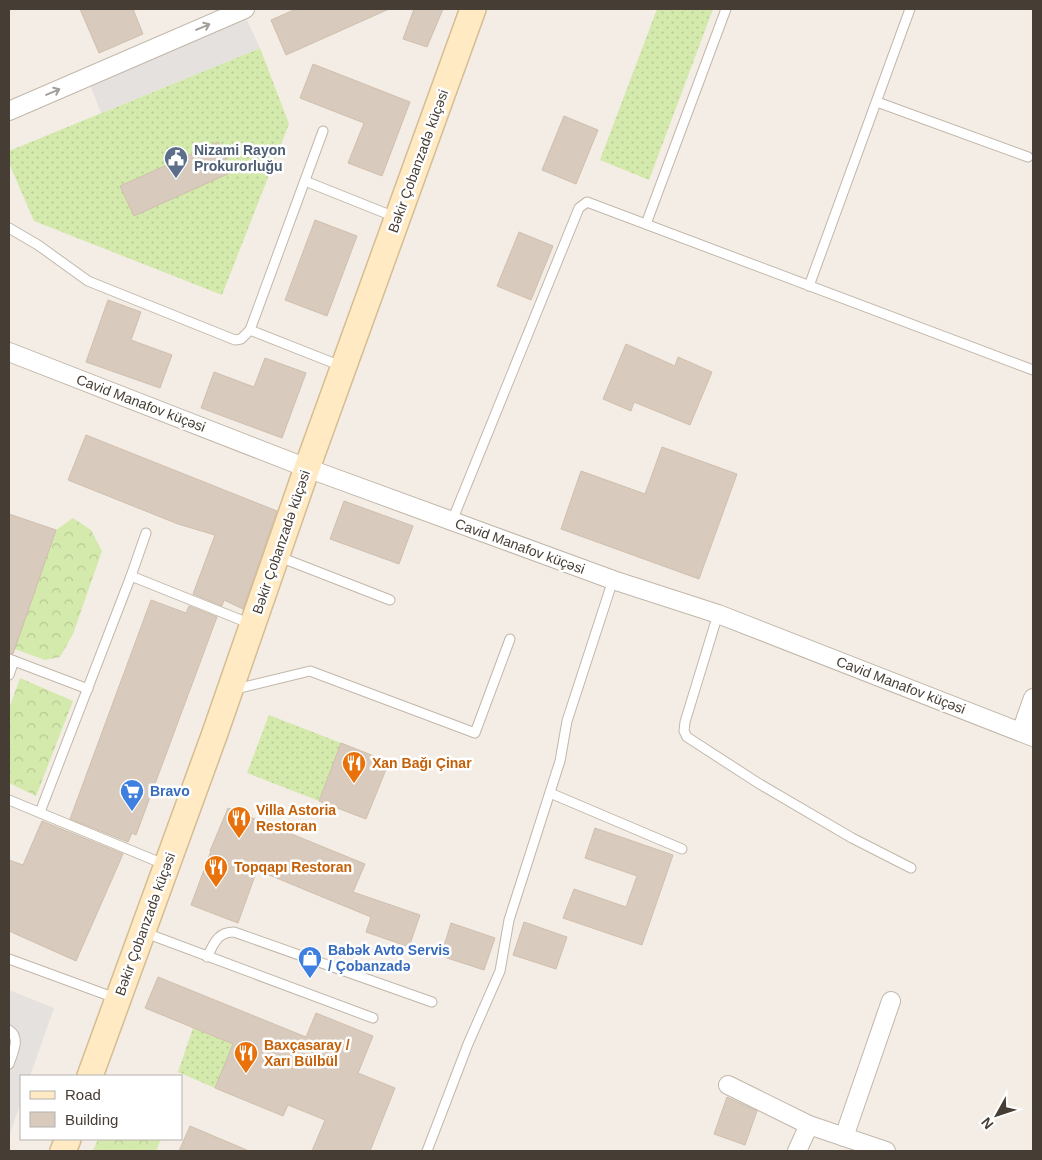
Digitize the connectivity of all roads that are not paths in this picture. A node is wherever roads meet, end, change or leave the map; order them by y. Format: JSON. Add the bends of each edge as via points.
{"nodes":[{"id":1,"x":245,"y":9,"type":"edge"},
{"id":2,"x":473,"y":9,"type":"edge"},
{"id":3,"x":726,"y":9,"type":"edge"},
{"id":4,"x":910,"y":9,"type":"edge"},
{"id":5,"x":877,"y":102,"type":"junction"},
{"id":6,"x":9,"y":111,"type":"edge"},
{"id":7,"x":323,"y":131,"type":"dead end"},
{"id":8,"x":1028,"y":157,"type":"dead end"},
{"id":9,"x":305,"y":181,"type":"junction"},
{"id":10,"x":397,"y":218,"type":"junction"},
{"id":11,"x":646,"y":224,"type":"junction"},
{"id":12,"x":9,"y":228,"type":"edge"},
{"id":13,"x":809,"y":286,"type":"junction"},
{"id":14,"x":250,"y":330,"type":"junction"},
{"id":15,"x":9,"y":352,"type":"edge"},
{"id":16,"x":344,"y":367,"type":"junction"},
{"id":17,"x":1033,"y":370,"type":"edge"},
{"id":18,"x":307,"y":468,"type":"junction"},
{"id":19,"x":452,"y":521,"type":"junction"},
{"id":20,"x":146,"y":533,"type":"dead end"},
{"id":21,"x":277,"y":556,"type":"junction"},
{"id":22,"x":131,"y":576,"type":"junction"},
{"id":23,"x":613,"y":580,"type":"junction"},
{"id":24,"x":390,"y":600,"type":"dead end"},
{"id":25,"x":718,"y":614,"type":"junction"},
{"id":26,"x":253,"y":624,"type":"junction"},
{"id":27,"x":510,"y":639,"type":"dead end"},
{"id":28,"x":11,"y":660,"type":"edge"},
{"id":29,"x":9,"y":675,"type":"edge"},
{"id":30,"x":88,"y":688,"type":"junction"},
{"id":31,"x":230,"y":691,"type":"junction"},
{"id":32,"x":1033,"y":698,"type":"edge"},
{"id":33,"x":1027,"y":734,"type":"edge"},
{"id":34,"x":550,"y":794,"type":"junction"},
{"id":35,"x":9,"y":800,"type":"edge"},
{"id":36,"x":40,"y":812,"type":"junction"},
{"id":37,"x":682,"y":849,"type":"dead end"},
{"id":38,"x":166,"y":865,"type":"junction"},
{"id":39,"x":911,"y":868,"type":"dead end"},
{"id":40,"x":143,"y":932,"type":"junction"},
{"id":41,"x":207,"y":957,"type":"junction"},
{"id":42,"x":9,"y":959,"type":"edge"},
{"id":43,"x":118,"y":999,"type":"junction"},
{"id":44,"x":891,"y":1001,"type":"dead end"},
{"id":45,"x":432,"y":1002,"type":"dead end"},
{"id":46,"x":373,"y":1018,"type":"dead end"},
{"id":47,"x":9,"y":1030,"type":"edge"},
{"id":48,"x":9,"y":1064,"type":"edge"},
{"id":49,"x":90,"y":1075,"type":"edge"},
{"id":50,"x":728,"y":1085,"type":"dead end"},
{"id":51,"x":809,"y":1125,"type":"junction"},
{"id":52,"x":844,"y":1137,"type":"junction"},
{"id":53,"x":427,"y":1151,"type":"edge"},
{"id":54,"x":797,"y":1151,"type":"edge"},
{"id":55,"x":886,"y":1151,"type":"edge"}],
"edges":[{"from":6,"to":1,"type":"street","one_way":true},
{"from":2,"to":10,"type":"street","name":"Bəkir Çobanzadə küçəsi"},
{"from":3,"to":11,"type":"lane"},
{"from":4,"to":5,"type":"lane"},
{"from":5,"to":8,"type":"lane"},
{"from":5,"to":13,"type":"lane"},
{"from":7,"to":9,"type":"lane"},
{"from":9,"to":10,"type":"lane"},
{"from":9,"to":14,"type":"lane"},
{"from":10,"to":16,"type":"street","name":"Bəkir Çobanzadə küçəsi"},
{"from":11,"to":13,"type":"lane"},
{"from":11,"to":19,"type":"lane","via":[[587,202],[579,208]]},
{"from":12,"to":14,"type":"lane","via":[[88,281],[235,340]]},
{"from":13,"to":17,"type":"lane"},
{"from":14,"to":16,"type":"lane"},
{"from":15,"to":18,"type":"street","name":"Cavid Manafov küçəsi"},
{"from":16,"to":18,"type":"street","name":"Bəkir Çobanzadə küçəsi"},
{"from":18,"to":19,"type":"street","name":"Cavid Manafov küçəsi"},
{"from":18,"to":21,"type":"street","name":"Bəkir Çobanzadə küçəsi"},
{"from":19,"to":23,"type":"street","name":"Cavid Manafov küçəsi"},
{"from":20,"to":22,"type":"lane"},
{"from":21,"to":24,"type":"lane"},
{"from":21,"to":26,"type":"street","name":"Bəkir Çobanzadə küçəsi"},
{"from":22,"to":26,"type":"lane"},
{"from":22,"to":30,"type":"lane"},
{"from":23,"to":25,"type":"street","name":"Cavid Manafov küçəsi"},
{"from":23,"to":34,"type":"lane","via":[[566,721],[560,761]]},
{"from":25,"to":33,"type":"street","name":"Cavid Manafov küçəsi"},
{"from":25,"to":39,"type":"lane","via":[[685,722],[687,737],[852,838]]},
{"from":26,"to":31,"type":"street","name":"Bəkir Çobanzadə küçəsi"},
{"from":27,"to":31,"type":"lane","via":[[475,733],[310,671]]},
{"from":28,"to":29,"type":"lane"},
{"from":28,"to":30,"type":"lane"},
{"from":30,"to":36,"type":"lane"},
{"from":31,"to":38,"type":"street","name":"Bəkir Çobanzadə küçəsi"},
{"from":32,"to":33,"type":"street"},
{"from":34,"to":37,"type":"lane"},
{"from":34,"to":53,"type":"lane","via":[[509,920],[500,971]]},
{"from":35,"to":36,"type":"lane"},
{"from":36,"to":38,"type":"lane"},
{"from":38,"to":40,"type":"street","name":"Bəkir Çobanzadə küçəsi"},
{"from":40,"to":41,"type":"lane"},
{"from":40,"to":43,"type":"street","name":"Bəkir Çobanzadə küçəsi"},
{"from":41,"to":45,"type":"lane","via":[[219,936],[234,932]]},
{"from":41,"to":46,"type":"lane"},
{"from":42,"to":43,"type":"lane"},
{"from":43,"to":49,"type":"street","name":"Bəkir Çobanzadə küçəsi"},
{"from":44,"to":52,"type":"street"},
{"from":47,"to":48,"type":"lane","via":[[16,1042]]},
{"from":50,"to":51,"type":"street"},
{"from":51,"to":52,"type":"street"},
{"from":51,"to":54,"type":"street"},
{"from":52,"to":55,"type":"street"}]}
